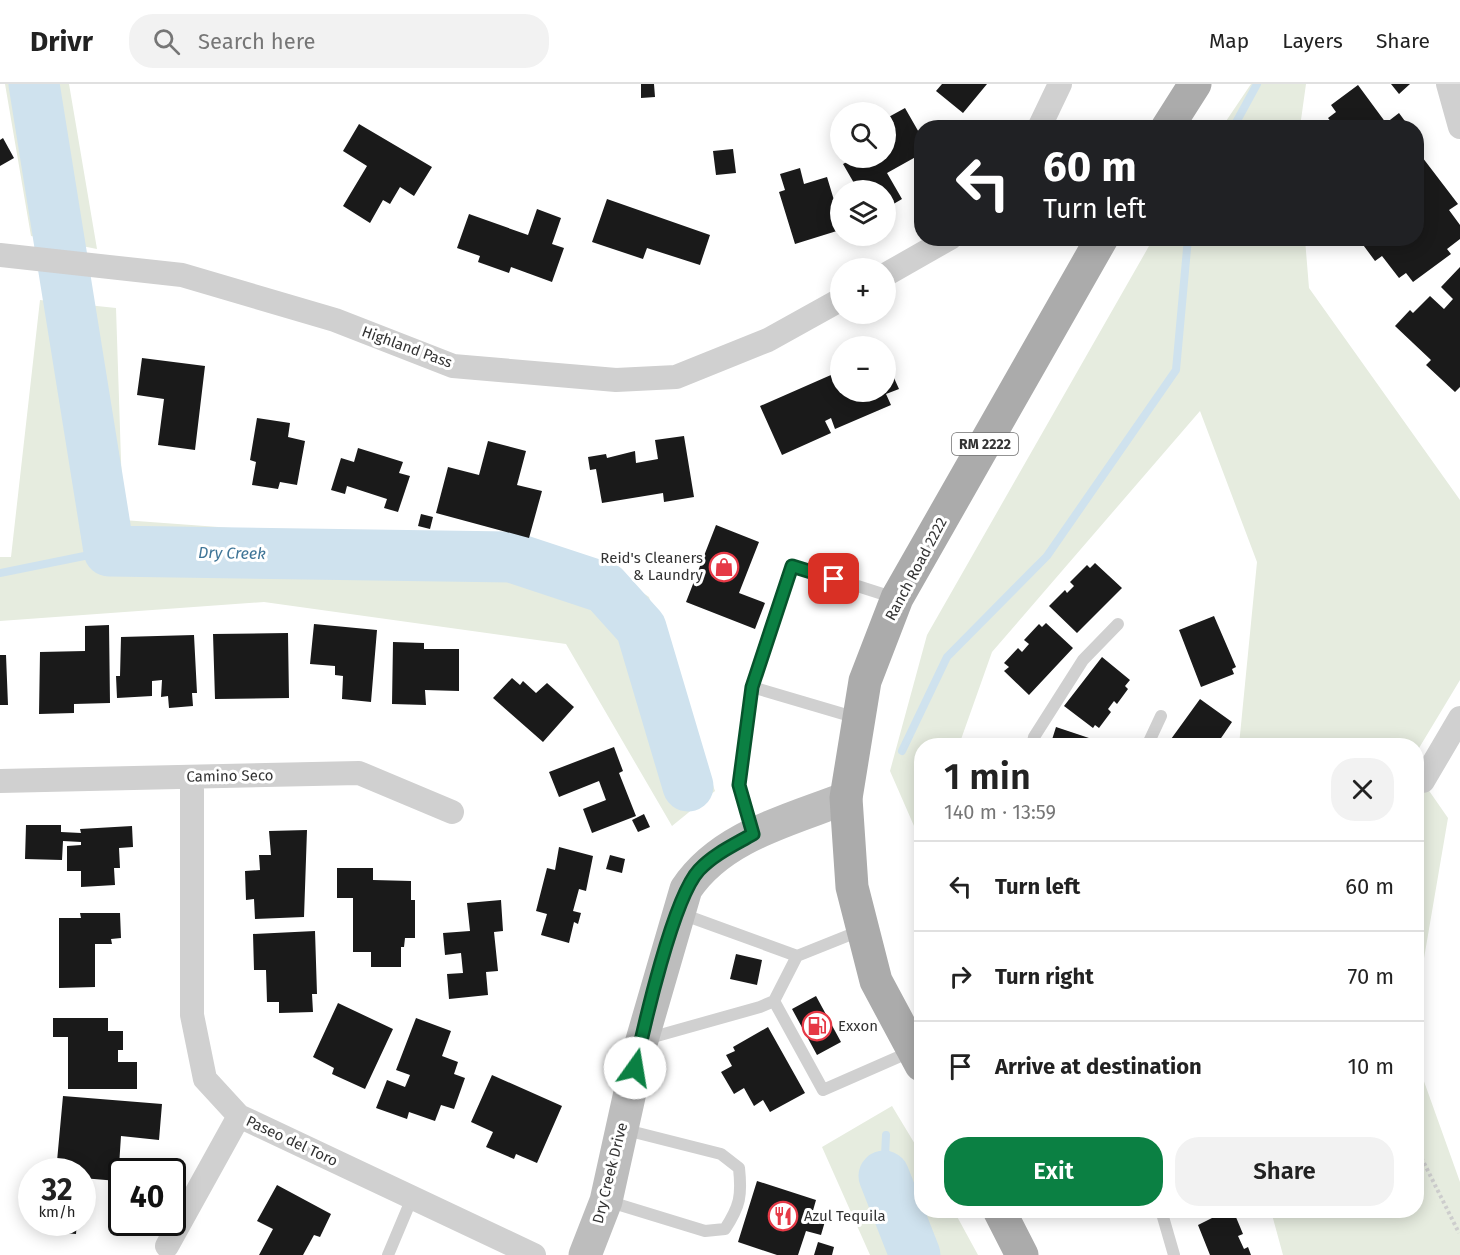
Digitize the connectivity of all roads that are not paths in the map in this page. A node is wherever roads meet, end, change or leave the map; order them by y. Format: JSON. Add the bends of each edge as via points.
{"nodes":[{"id":1,"x":1060,"y":84,"type":"edge"},
{"id":2,"x":1194,"y":84,"type":"edge"},
{"id":3,"x":1448,"y":84,"type":"edge"},
{"id":4,"x":1043,"y":120,"type":"edge"},
{"id":5,"x":1172,"y":120,"type":"edge"},
{"id":6,"x":1460,"y":127,"type":"edge"},
{"id":7,"x":936,"y":246,"type":"edge"},
{"id":8,"x":1097,"y":246,"type":"edge"},
{"id":9,"x":0,"y":255,"type":"edge"},
{"id":10,"x":896,"y":269,"type":"edge"},
{"id":11,"x":830,"y":306,"type":"edge"},
{"id":12,"x":897,"y":598,"type":"junction"},
{"id":13,"x":1118,"y":624,"type":"dead end"},
{"id":14,"x":752,"y":687,"type":"junction"},
{"id":15,"x":1161,"y":717,"type":"dead end"},
{"id":16,"x":858,"y":718,"type":"junction"},
{"id":17,"x":1460,"y":718,"type":"edge"},
{"id":18,"x":1034,"y":738,"type":"edge"},
{"id":19,"x":1151,"y":738,"type":"edge"},
{"id":20,"x":192,"y":777,"type":"junction"},
{"id":21,"x":1424,"y":779,"type":"edge"},
{"id":22,"x":0,"y":781,"type":"edge"},
{"id":23,"x":846,"y":798,"type":"junction"},
{"id":24,"x":452,"y":812,"type":"dead end"},
{"id":25,"x":753,"y":834,"type":"junction"},
{"id":26,"x":678,"y":913,"type":"junction"},
{"id":27,"x":863,"y":930,"type":"junction"},
{"id":28,"x":797,"y":956,"type":"junction"},
{"id":29,"x":774,"y":1001,"type":"junction"},
{"id":30,"x":642,"y":1040,"type":"junction"},
{"id":31,"x":914,"y":1052,"type":"edge"},
{"id":32,"x":914,"y":1059,"type":"edge"},
{"id":33,"x":239,"y":1116,"type":"junction"},
{"id":34,"x":622,"y":1129,"type":"junction"},
{"id":35,"x":412,"y":1198,"type":"junction"},
{"id":36,"x":606,"y":1201,"type":"junction"},
{"id":37,"x":1003,"y":1218,"type":"edge"},
{"id":38,"x":1163,"y":1218,"type":"edge"},
{"id":39,"x":166,"y":1246,"type":"dead end"},
{"id":40,"x":592,"y":1253,"type":"edge"},
{"id":41,"x":388,"y":1255,"type":"edge"},
{"id":42,"x":534,"y":1255,"type":"edge"},
{"id":43,"x":1022,"y":1255,"type":"edge"},
{"id":44,"x":1174,"y":1255,"type":"edge"}],
"edges":[{"from":1,"to":4,"type":"street"},
{"from":2,"to":5,"type":"main road"},
{"from":3,"to":6,"type":"street"},
{"from":7,"to":10,"type":"street"},
{"from":8,"to":12,"type":"main road","name":"Ranch Road 2222","number":"RM 2222"},
{"from":9,"to":11,"type":"street","name":"Highland Pass","via":[[182,275],[335,320],[453,366],[616,380],[676,377],[768,340]]},
{"from":12,"to":14,"type":"lane","via":[[792,566]]},
{"from":12,"to":16,"type":"main road","name":"Ranch Road 2222","number":"RM 2222","via":[[865,681]]},
{"from":13,"to":18,"type":"lane","via":[[1083,660]]},
{"from":14,"to":16,"type":"lane"},
{"from":14,"to":25,"type":"lane","via":[[739,785]]},
{"from":15,"to":19,"type":"lane"},
{"from":16,"to":23,"type":"main road","name":"Ranch Road 2222","number":"RM 2222"},
{"from":17,"to":21,"type":"street"},
{"from":20,"to":22,"type":"street","name":"Camino Seco"},
{"from":20,"to":24,"type":"street","name":"Camino Seco","via":[[359,773]]},
{"from":20,"to":33,"type":"street","name":"Paseo del Toro","via":[[192,1015],[205,1079]]},
{"from":23,"to":25,"type":"street","name":"Dry Creek Drive"},
{"from":23,"to":27,"type":"main road","name":"Ranch Road 2222","number":"RM 2222","via":[[852,887]]},
{"from":25,"to":26,"type":"street","name":"Dry Creek Drive","via":[[712,858],[698,872],[686,889]]},
{"from":26,"to":28,"type":"lane"},
{"from":26,"to":30,"type":"street","name":"Dry Creek Drive"},
{"from":27,"to":28,"type":"lane"},
{"from":27,"to":31,"type":"main road","name":"Ranch Road 2222","number":"RM 2222","via":[[876,981]]},
{"from":28,"to":29,"type":"lane"},
{"from":29,"to":30,"type":"lane"},
{"from":29,"to":32,"type":"lane","via":[[823,1090]]},
{"from":30,"to":34,"type":"street","name":"Dry Creek Drive"},
{"from":33,"to":35,"type":"street","name":"Paseo del Toro"},
{"from":33,"to":39,"type":"street"},
{"from":34,"to":36,"type":"street","name":"Dry Creek Drive"},
{"from":34,"to":36,"type":"lane","via":[[722,1154],[739,1168],[742,1192],[725,1229],[705,1231]]},
{"from":35,"to":41,"type":"lane"},
{"from":35,"to":42,"type":"street","name":"Paseo del Toro"},
{"from":36,"to":40,"type":"street","name":"Dry Creek Drive"},
{"from":37,"to":43,"type":"main road"},
{"from":38,"to":44,"type":"lane"}]}
